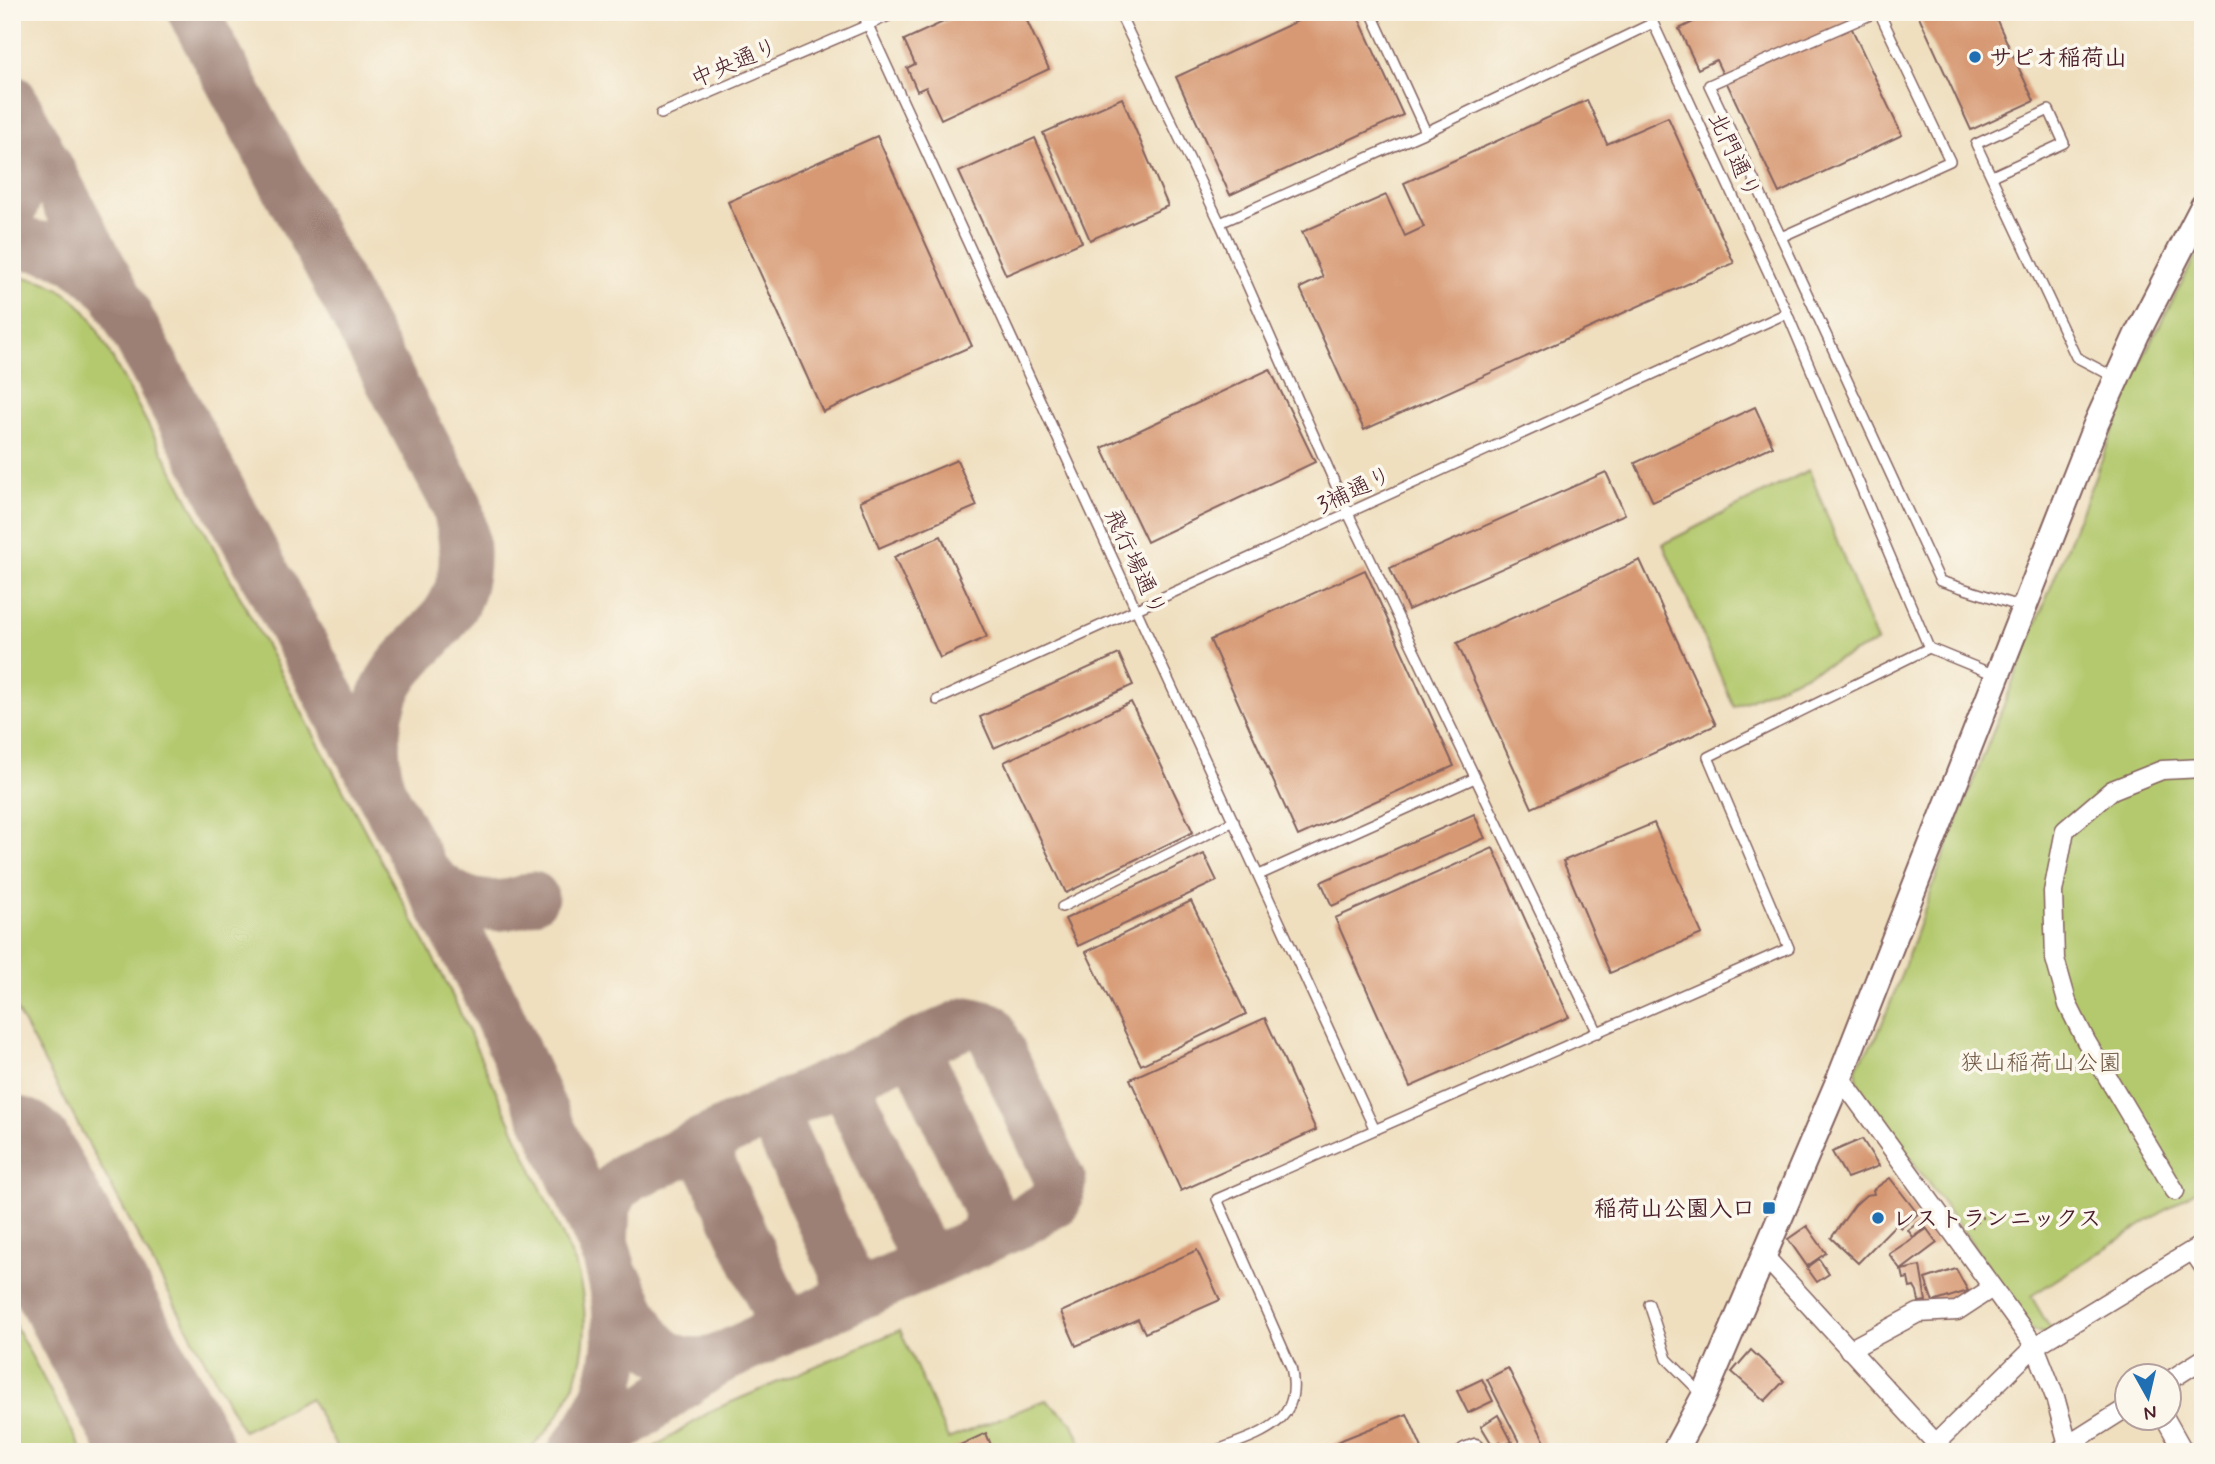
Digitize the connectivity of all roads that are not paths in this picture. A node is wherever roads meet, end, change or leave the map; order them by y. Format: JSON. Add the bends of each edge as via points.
{"nodes":[{"id":1,"x":862,"y":12,"type":"edge"},
{"id":2,"x":898,"y":12,"type":"edge"},
{"id":3,"x":1119,"y":12,"type":"edge"},
{"id":4,"x":1371,"y":12,"type":"edge"},
{"id":5,"x":1648,"y":12,"type":"edge"},
{"id":6,"x":1878,"y":12,"type":"edge"},
{"id":7,"x":1653,"y":23,"type":"junction"},
{"id":8,"x":869,"y":26,"type":"junction"},
{"id":9,"x":661,"y":114,"type":"dead end"},
{"id":10,"x":1426,"y":132,"type":"junction"},
{"id":11,"x":1992,"y":176,"type":"junction"},
{"id":12,"x":2203,"y":206,"type":"edge"},
{"id":13,"x":1220,"y":223,"type":"junction"},
{"id":14,"x":1781,"y":237,"type":"junction"},
{"id":15,"x":1787,"y":313,"type":"junction"},
{"id":16,"x":2116,"y":378,"type":"junction"},
{"id":17,"x":1348,"y":513,"type":"junction"},
{"id":18,"x":2022,"y":607,"type":"junction"},
{"id":19,"x":1136,"y":610,"type":"junction"},
{"id":20,"x":1929,"y":648,"type":"junction"},
{"id":21,"x":1995,"y":675,"type":"junction"},
{"id":22,"x":937,"y":701,"type":"dead end"},
{"id":23,"x":2203,"y":768,"type":"edge"},
{"id":24,"x":1475,"y":778,"type":"junction"},
{"id":25,"x":1234,"y":821,"type":"junction"},
{"id":26,"x":1259,"y":875,"type":"junction"},
{"id":27,"x":1062,"y":907,"type":"dead end"},
{"id":28,"x":1598,"y":1033,"type":"junction"},
{"id":29,"x":1840,"y":1077,"type":"junction"},
{"id":30,"x":1374,"y":1128,"type":"junction"},
{"id":31,"x":2175,"y":1191,"type":"dead end"},
{"id":32,"x":2198,"y":1248,"type":"edge"},
{"id":33,"x":1766,"y":1258,"type":"junction"},
{"id":34,"x":2203,"y":1266,"type":"edge"},
{"id":35,"x":1992,"y":1287,"type":"junction"},
{"id":36,"x":1648,"y":1304,"type":"dead end"},
{"id":37,"x":2035,"y":1346,"type":"junction"},
{"id":38,"x":1850,"y":1350,"type":"junction"},
{"id":39,"x":2203,"y":1359,"type":"edge"},
{"id":40,"x":2184,"y":1371,"type":"edge"},
{"id":41,"x":1704,"y":1396,"type":"junction"},
{"id":42,"x":2114,"y":1416,"type":"edge"},
{"id":43,"x":2173,"y":1432,"type":"edge"},
{"id":44,"x":1940,"y":1447,"type":"edge"},
{"id":45,"x":2065,"y":1449,"type":"edge"},
{"id":46,"x":1212,"y":1452,"type":"edge"},
{"id":47,"x":1465,"y":1452,"type":"edge"},
{"id":48,"x":1479,"y":1452,"type":"edge"},
{"id":49,"x":1674,"y":1452,"type":"edge"},
{"id":50,"x":2185,"y":1452,"type":"edge"}],
"edges":[{"from":1,"to":8,"type":"lane","name":"飛行場通り"},
{"from":2,"to":8,"type":"lane","name":"中央通り"},
{"from":3,"to":13,"type":"lane"},
{"from":4,"to":10,"type":"lane"},
{"from":5,"to":7,"type":"lane","name":"北門通り"},
{"from":6,"to":14,"type":"lane","via":[[1950,162]]},
{"from":6,"to":14,"type":"lane","via":[[1709,85]]},
{"from":7,"to":10,"type":"lane"},
{"from":7,"to":15,"type":"lane","name":"北門通り"},
{"from":8,"to":9,"type":"lane","name":"中央通り"},
{"from":8,"to":19,"type":"lane","name":"飛行場通り"},
{"from":10,"to":13,"type":"lane"},
{"from":11,"to":11,"type":"lane","via":[[1976,144],[2049,110],[2064,143]]},
{"from":11,"to":16,"type":"lane","via":[[2076,357]]},
{"from":12,"to":16,"type":"street"},
{"from":13,"to":17,"type":"lane"},
{"from":14,"to":18,"type":"lane","via":[[1940,581]]},
{"from":15,"to":17,"type":"lane","name":"3補通り"},
{"from":15,"to":20,"type":"lane","name":"北門通り"},
{"from":16,"to":18,"type":"street"},
{"from":17,"to":19,"type":"lane","name":"3補通り"},
{"from":17,"to":24,"type":"lane"},
{"from":18,"to":21,"type":"street"},
{"from":19,"to":22,"type":"lane","name":"3補通り"},
{"from":19,"to":25,"type":"lane","name":"飛行場通り"},
{"from":20,"to":21,"type":"lane"},
{"from":20,"to":28,"type":"lane","via":[[1708,757],[1789,948]]},
{"from":21,"to":29,"type":"street"},
{"from":23,"to":31,"type":"street","via":[[2162,770],[2112,790],[2065,830],[2053,892],[2055,959],[2068,1005]]},
{"from":24,"to":26,"type":"lane"},
{"from":24,"to":28,"type":"lane"},
{"from":25,"to":26,"type":"lane","name":"飛行場通り"},
{"from":25,"to":27,"type":"lane"},
{"from":26,"to":30,"type":"lane","name":"飛行場通り"},
{"from":28,"to":30,"type":"lane"},
{"from":29,"to":33,"type":"street"},
{"from":29,"to":35,"type":"street"},
{"from":30,"to":46,"type":"lane","via":[[1217,1199],[1295,1383],[1284,1415],[1273,1427]]},
{"from":32,"to":34,"type":"street"},
{"from":32,"to":37,"type":"street"},
{"from":33,"to":38,"type":"street"},
{"from":33,"to":41,"type":"street"},
{"from":35,"to":37,"type":"street"},
{"from":35,"to":38,"type":"street","via":[[1957,1311],[1908,1317]]},
{"from":36,"to":41,"type":"lane","via":[[1667,1359]]},
{"from":37,"to":44,"type":"street"},
{"from":37,"to":45,"type":"street","via":[[2055,1397]]},
{"from":38,"to":44,"type":"street"},
{"from":39,"to":40,"type":"street"},
{"from":41,"to":49,"type":"street"},
{"from":42,"to":45,"type":"street"},
{"from":43,"to":50,"type":"street"},
{"from":47,"to":48,"type":"street","via":[[1475,1448]]}]}
